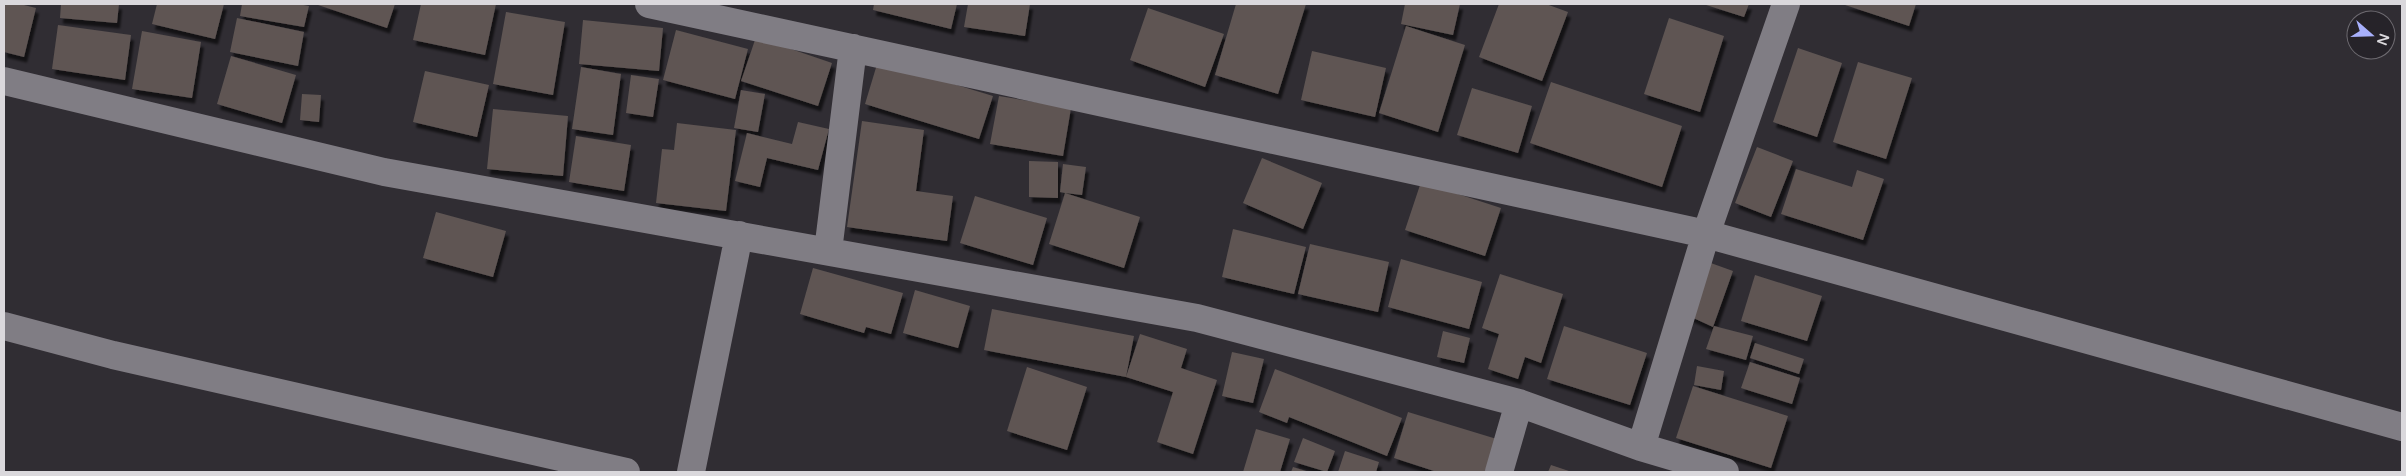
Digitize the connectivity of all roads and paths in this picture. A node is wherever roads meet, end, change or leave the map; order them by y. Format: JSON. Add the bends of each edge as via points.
{"nodes":[{"id":1,"x":649,"y":4,"type":"edge"},
{"id":2,"x":1786,"y":4,"type":"edge"},
{"id":3,"x":853,"y":48,"type":"junction"},
{"id":4,"x":4,"y":81,"type":"edge"},
{"id":5,"x":1706,"y":234,"type":"junction"},
{"id":6,"x":740,"y":235,"type":"junction"},
{"id":7,"x":828,"y":251,"type":"junction"},
{"id":8,"x":4,"y":326,"type":"edge"},
{"id":9,"x":1520,"y":403,"type":"junction"},
{"id":10,"x":2402,"y":428,"type":"edge"},
{"id":11,"x":1641,"y":447,"type":"junction"},
{"id":12,"x":626,"y":472,"type":"edge"},
{"id":13,"x":691,"y":472,"type":"edge"},
{"id":14,"x":1500,"y":472,"type":"edge"},
{"id":15,"x":1725,"y":472,"type":"edge"}],
"edges":[{"from":1,"to":3,"type":"street"},
{"from":2,"to":5,"type":"street"},
{"from":3,"to":5,"type":"street"},
{"from":3,"to":7,"type":"street"},
{"from":4,"to":6,"type":"street","via":[[384,172]]},
{"from":5,"to":10,"type":"street"},
{"from":5,"to":11,"type":"street"},
{"from":6,"to":7,"type":"street"},
{"from":6,"to":13,"type":"street"},
{"from":7,"to":9,"type":"street","via":[[1197,318]]},
{"from":8,"to":12,"type":"street","via":[[113,355]]},
{"from":9,"to":11,"type":"street"},
{"from":9,"to":14,"type":"street"},
{"from":11,"to":15,"type":"street"}]}
